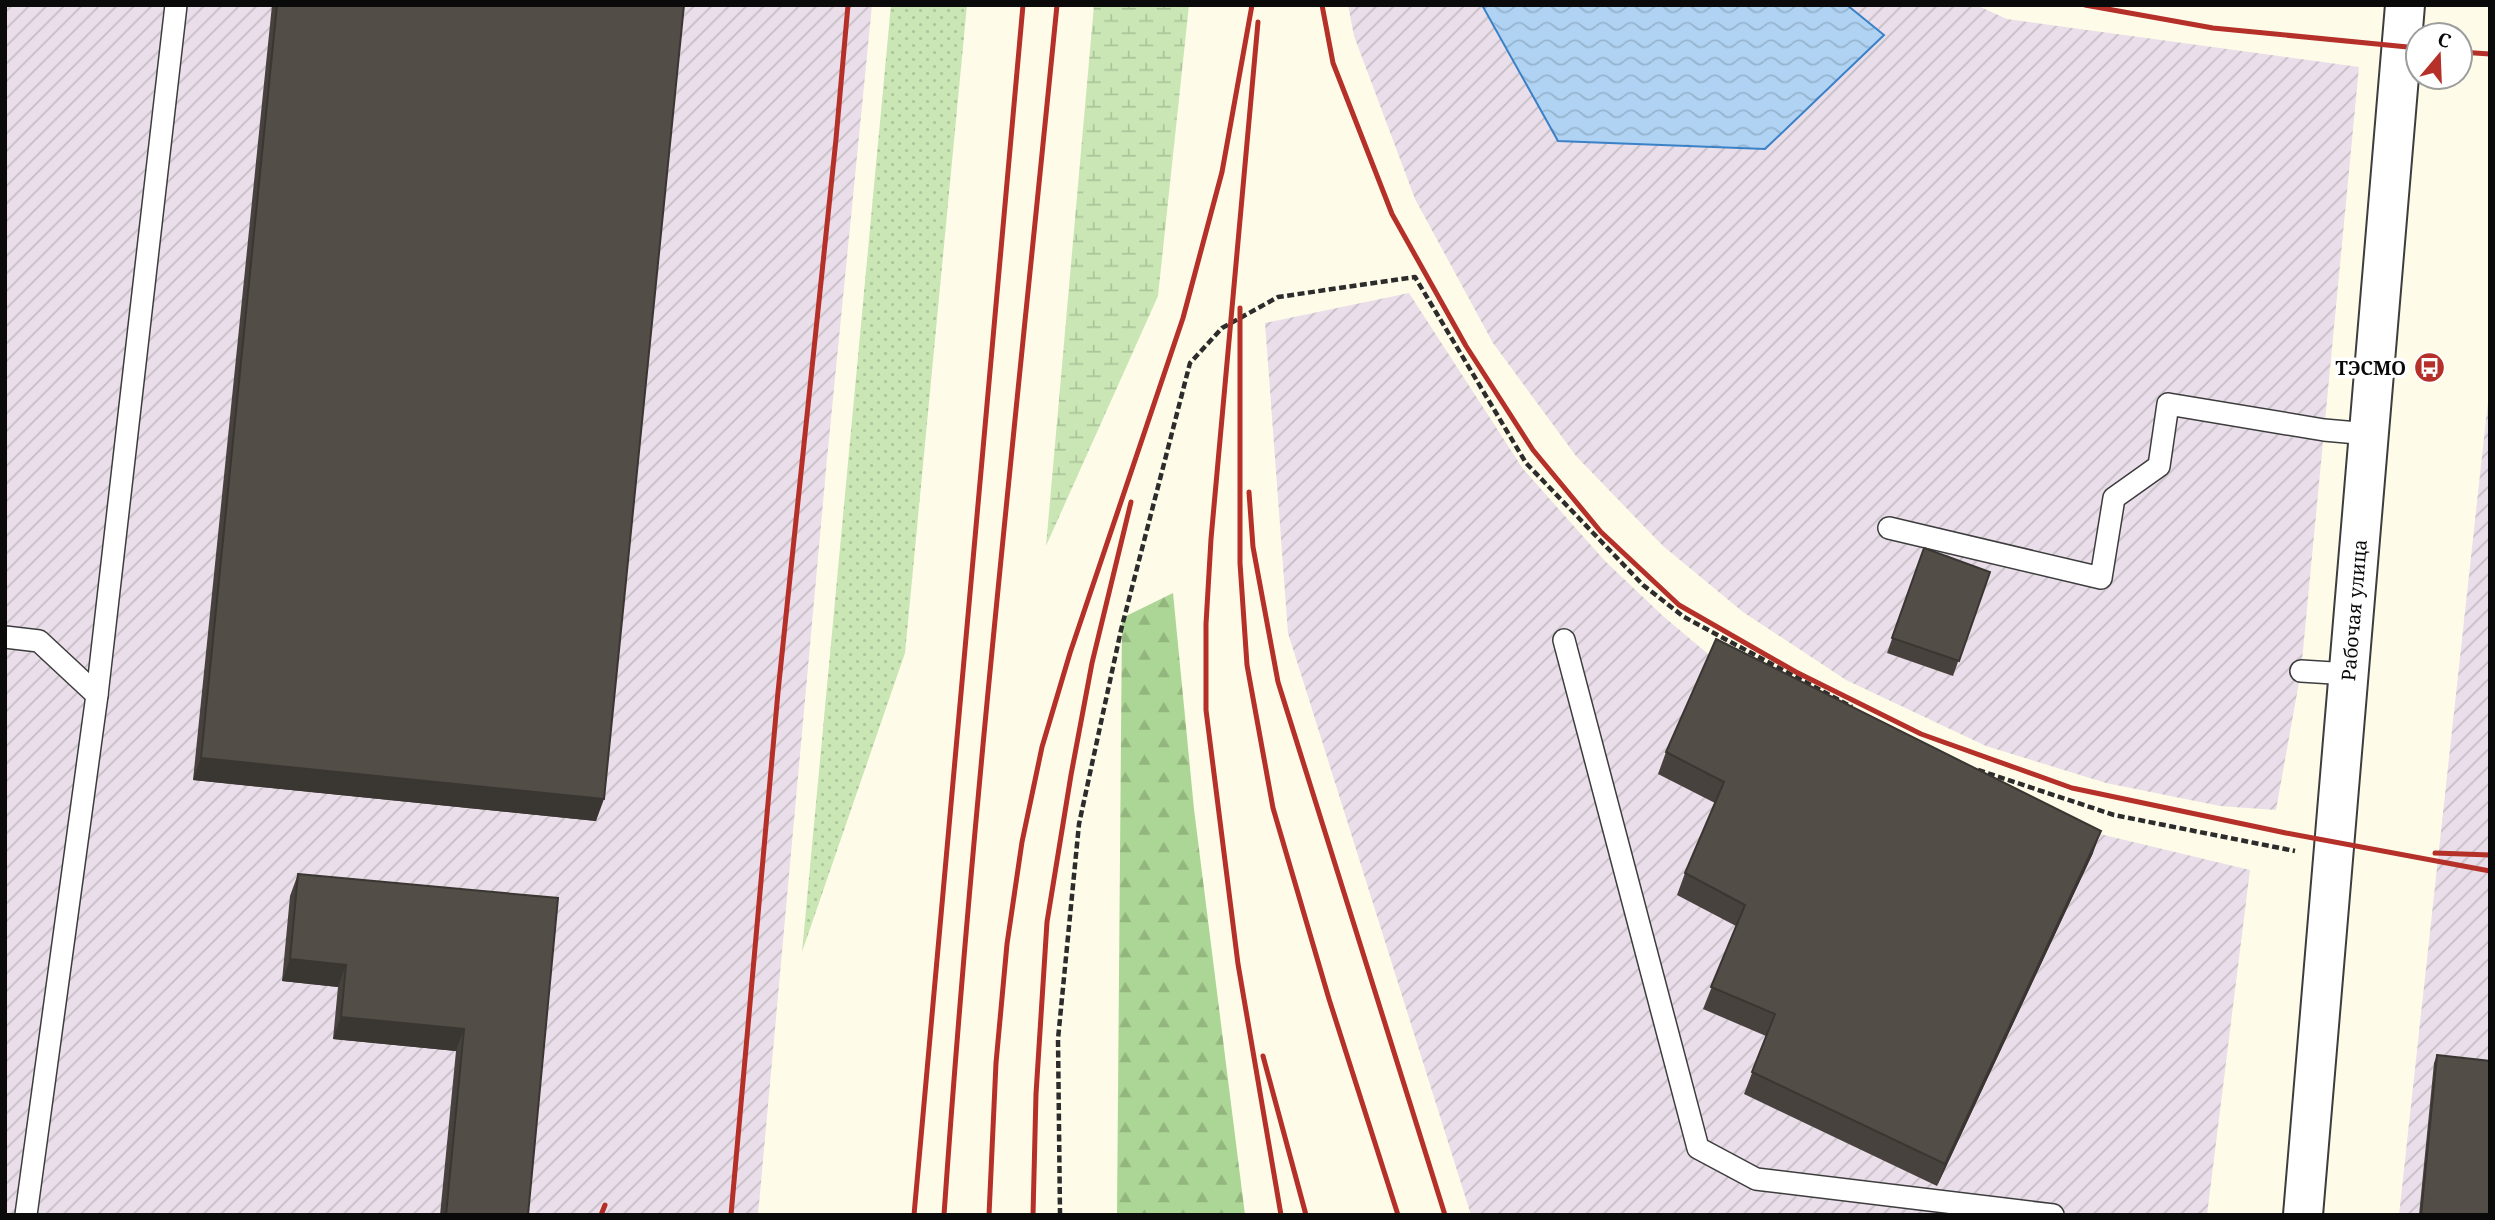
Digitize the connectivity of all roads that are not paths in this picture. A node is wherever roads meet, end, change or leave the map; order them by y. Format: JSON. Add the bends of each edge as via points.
{"nodes":[{"id":1,"x":176,"y":5,"type":"edge"},
{"id":2,"x":2405,"y":5,"type":"edge"},
{"id":3,"x":2369,"y":434,"type":"junction"},
{"id":4,"x":1889,"y":528,"type":"dead end"},
{"id":5,"x":5,"y":637,"type":"edge"},
{"id":6,"x":1564,"y":640,"type":"dead end"},
{"id":7,"x":2301,"y":671,"type":"dead end"},
{"id":8,"x":2349,"y":674,"type":"junction"},
{"id":9,"x":97,"y":695,"type":"junction"},
{"id":10,"x":26,"y":1215,"type":"edge"},
{"id":11,"x":2053,"y":1215,"type":"edge"},
{"id":12,"x":2303,"y":1215,"type":"edge"}],
"edges":[{"from":1,"to":9,"type":"lane"},
{"from":2,"to":3,"type":"street","name":"Рабочая улица"},
{"from":3,"to":4,"type":"lane","via":[[2168,404],[2159,466],[2114,498],[2101,578]]},
{"from":3,"to":8,"type":"street","name":"Рабочая улица"},
{"from":5,"to":9,"type":"lane","via":[[39,641]]},
{"from":6,"to":11,"type":"lane","via":[[1698,1148],[1756,1179]]},
{"from":7,"to":8,"type":"lane"},
{"from":8,"to":12,"type":"street","name":"Рабочая улица"},
{"from":9,"to":10,"type":"lane"}]}
